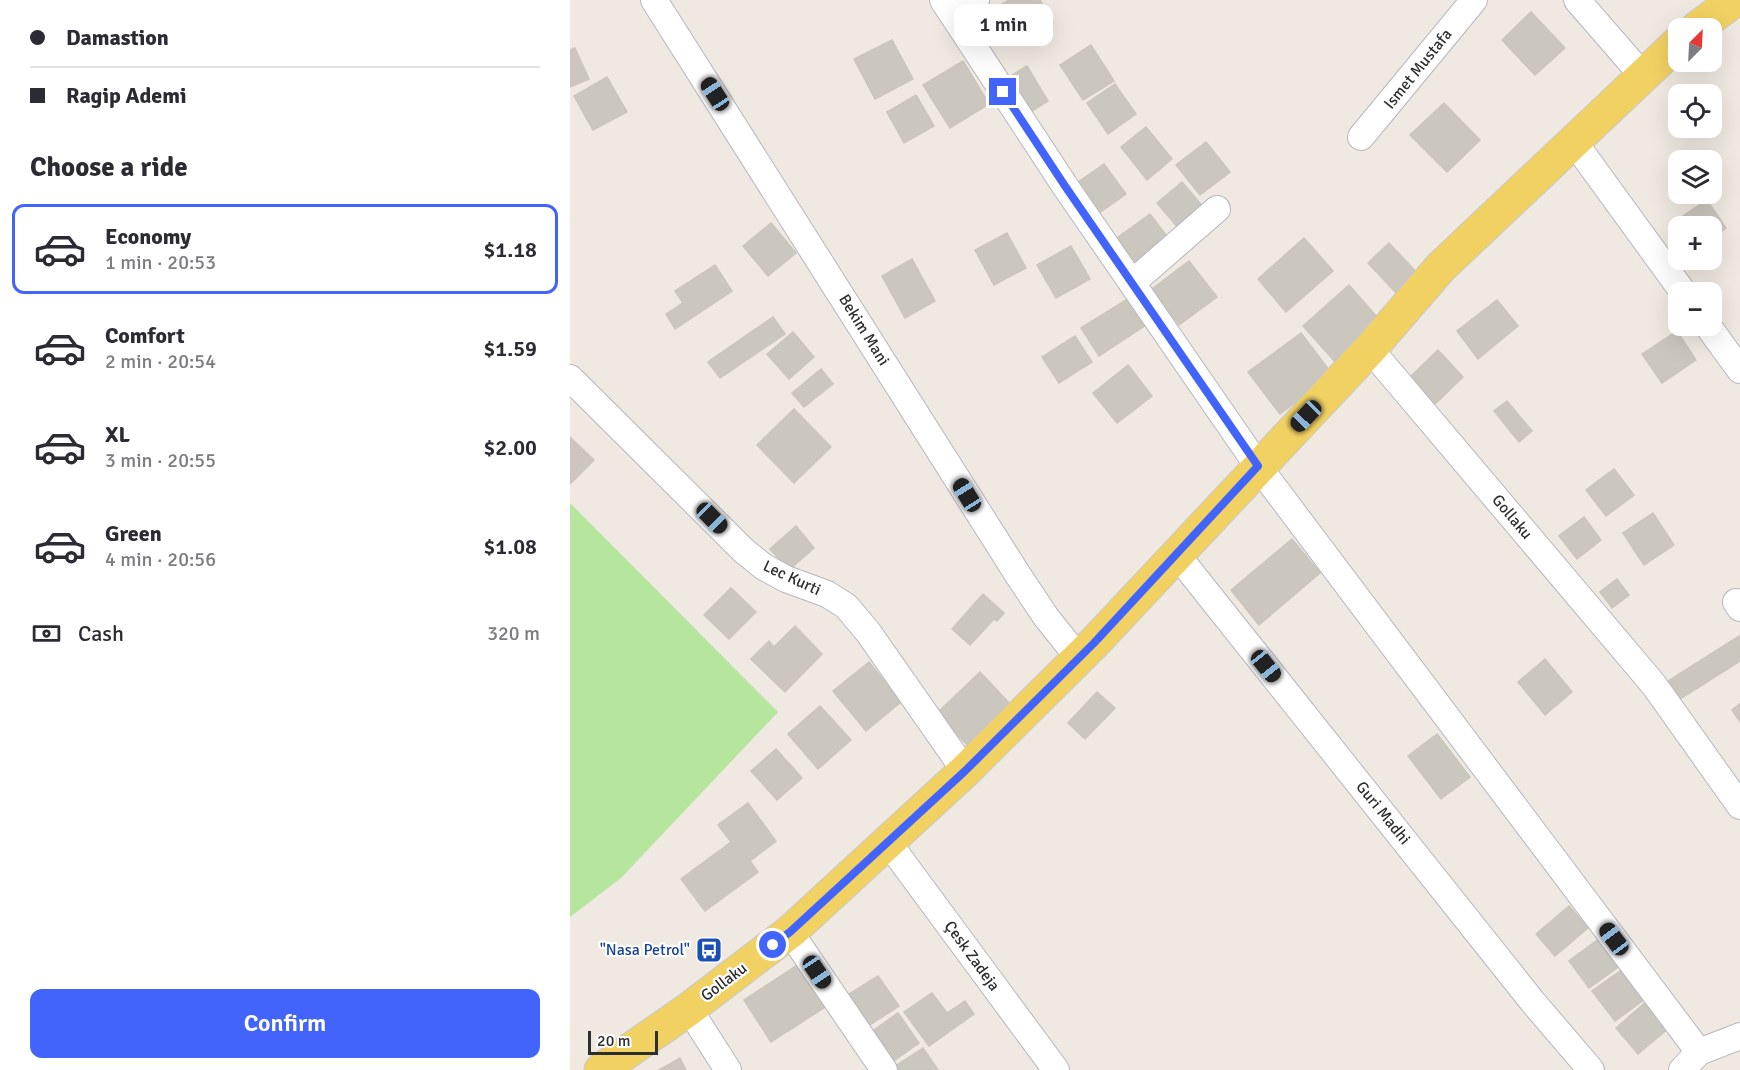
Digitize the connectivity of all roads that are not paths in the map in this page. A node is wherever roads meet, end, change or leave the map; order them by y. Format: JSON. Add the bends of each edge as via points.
{"nodes":[{"id":1,"x":654,"y":0,"type":"edge"},
{"id":2,"x":976,"y":0,"type":"edge"},
{"id":3,"x":1474,"y":0,"type":"edge"},
{"id":4,"x":1578,"y":0,"type":"edge"},
{"id":5,"x":1735,"y":0,"type":"edge"},
{"id":6,"x":948,"y":8,"type":"edge"},
{"id":7,"x":1711,"y":18,"type":"edge"},
{"id":8,"x":1668,"y":52,"type":"edge"},
{"id":9,"x":1643,"y":76,"type":"junction"},
{"id":10,"x":1361,"y":137,"type":"dead end"},
{"id":11,"x":1574,"y":142,"type":"junction"},
{"id":12,"x":1217,"y":209,"type":"dead end"},
{"id":13,"x":1676,"y":282,"type":"edge"},
{"id":14,"x":1132,"y":283,"type":"junction"},
{"id":15,"x":1714,"y":336,"type":"edge"},
{"id":16,"x":1370,"y":349,"type":"junction"},
{"id":17,"x":1740,"y":370,"type":"edge"},
{"id":18,"x":570,"y":378,"type":"edge"},
{"id":19,"x":1258,"y":466,"type":"junction"},
{"id":20,"x":1177,"y":555,"type":"junction"},
{"id":21,"x":1078,"y":657,"type":"junction"},
{"id":22,"x":965,"y":771,"type":"junction"},
{"id":23,"x":1740,"y":806,"type":"edge"},
{"id":24,"x":887,"y":841,"type":"junction"},
{"id":25,"x":790,"y":932,"type":"junction"},
{"id":26,"x":688,"y":1009,"type":"junction"},
{"id":27,"x":1740,"y":1036,"type":"edge"},
{"id":28,"x":1691,"y":1061,"type":"edge"},
{"id":29,"x":601,"y":1070,"type":"edge"},
{"id":30,"x":728,"y":1070,"type":"edge"},
{"id":31,"x":884,"y":1070,"type":"edge"},
{"id":32,"x":1056,"y":1070,"type":"edge"},
{"id":33,"x":1590,"y":1070,"type":"edge"}],
"edges":[{"from":1,"to":21,"type":"street","name":"Bekim Mani","via":[[1018,575]]},
{"from":2,"to":6,"type":"street"},
{"from":3,"to":10,"type":"street","name":"Ismet Mustafa"},
{"from":4,"to":9,"type":"street"},
{"from":5,"to":7,"type":"main road"},
{"from":6,"to":14,"type":"street"},
{"from":8,"to":9,"type":"main road","name":"Gollaku"},
{"from":9,"to":11,"type":"main road","name":"Gollaku"},
{"from":11,"to":13,"type":"street"},
{"from":11,"to":16,"type":"main road","name":"Gollaku","via":[[1441,267]]},
{"from":12,"to":14,"type":"street"},
{"from":14,"to":19,"type":"street"},
{"from":15,"to":17,"type":"street"},
{"from":16,"to":19,"type":"main road","name":"Gollaku"},
{"from":16,"to":23,"type":"street","name":"Gollaku","via":[[1654,685]]},
{"from":18,"to":22,"type":"street","name":"Lec Kurti","via":[[744,551],[786,579],[827,594],[846,606]]},
{"from":19,"to":20,"type":"main road","name":"Gollaku"},
{"from":19,"to":28,"type":"street"},
{"from":20,"to":21,"type":"main road","name":"Gollaku"},
{"from":20,"to":33,"type":"street","name":"Guri Madhi"},
{"from":21,"to":22,"type":"main road","name":"Gollaku"},
{"from":22,"to":24,"type":"main road","name":"Gollaku"},
{"from":24,"to":25,"type":"main road","name":"Gollaku"},
{"from":24,"to":32,"type":"street","name":"Çesk Zadeja"},
{"from":25,"to":26,"type":"main road","name":"Gollaku"},
{"from":25,"to":31,"type":"street"},
{"from":26,"to":29,"type":"main road","name":"Gollaku"},
{"from":26,"to":30,"type":"street"},
{"from":27,"to":28,"type":"street"}]}
